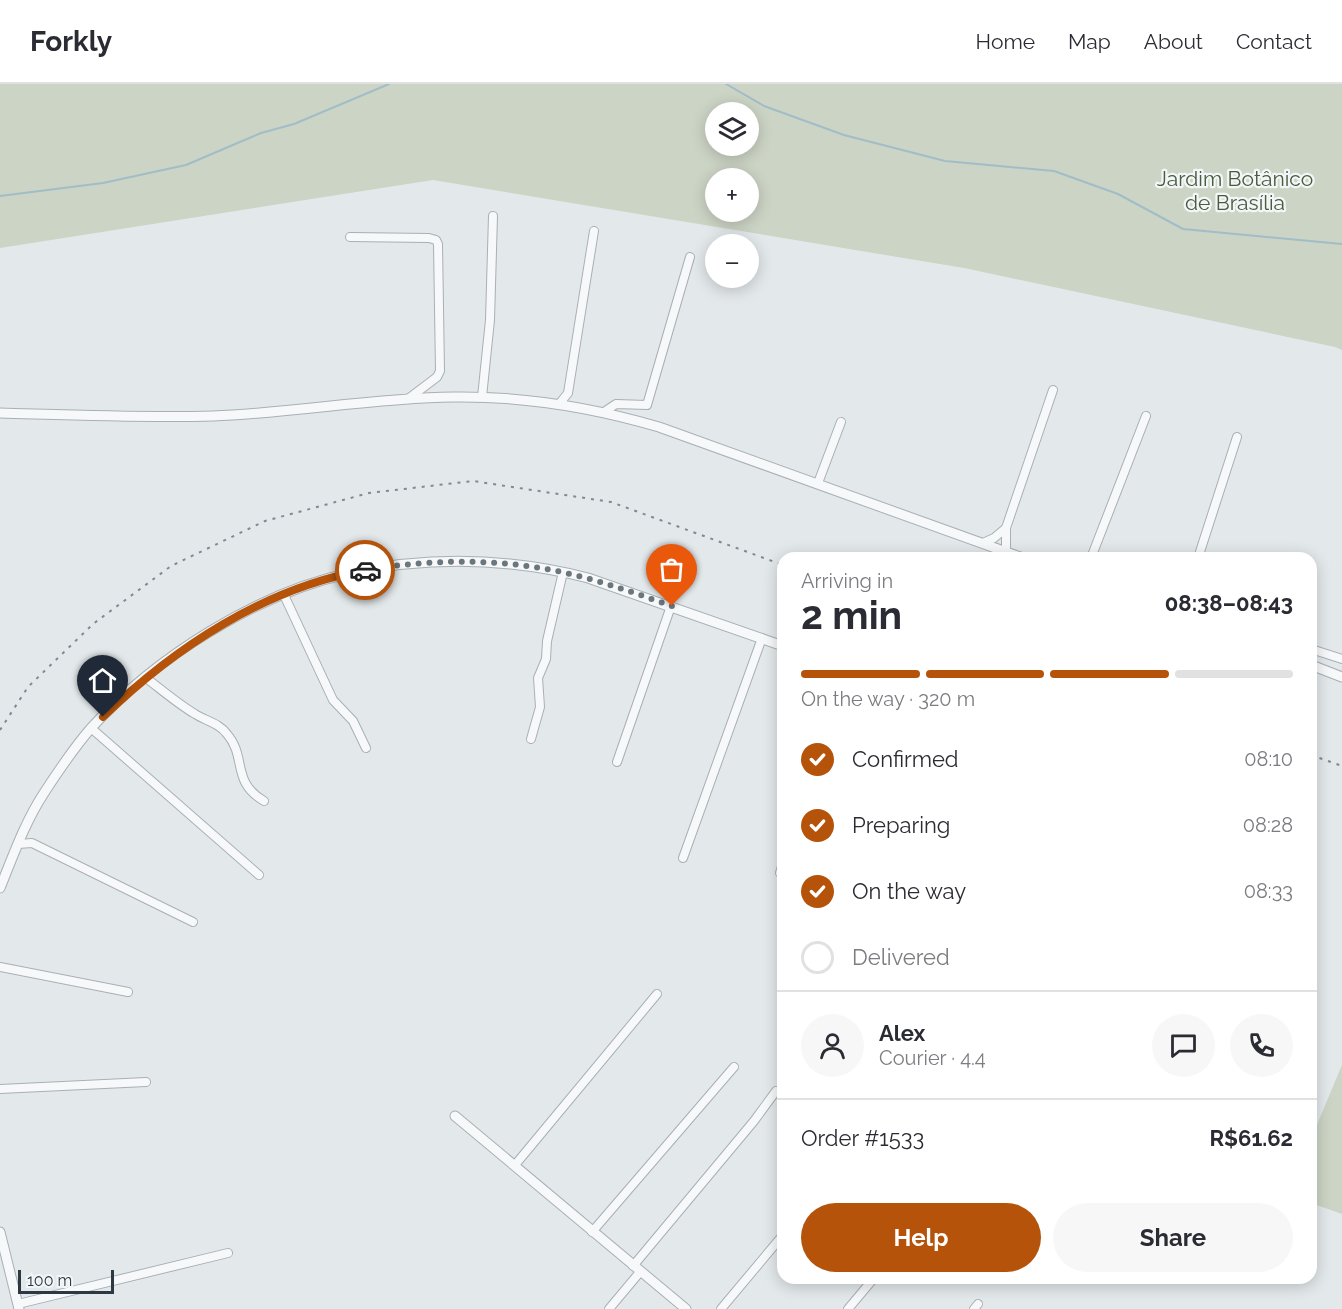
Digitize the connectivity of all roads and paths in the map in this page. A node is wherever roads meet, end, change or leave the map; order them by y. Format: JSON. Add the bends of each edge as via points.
{"nodes":[{"id":1,"x":493,"y":216,"type":"dead end"},
{"id":2,"x":594,"y":231,"type":"dead end"},
{"id":3,"x":350,"y":237,"type":"dead end"},
{"id":4,"x":690,"y":257,"type":"dead end"},
{"id":5,"x":1053,"y":390,"type":"dead end"},
{"id":6,"x":568,"y":393,"type":"junction"},
{"id":7,"x":482,"y":397,"type":"junction"},
{"id":8,"x":407,"y":400,"type":"junction"},
{"id":9,"x":560,"y":403,"type":"junction"},
{"id":10,"x":574,"y":405,"type":"junction"},
{"id":11,"x":604,"y":412,"type":"junction"},
{"id":12,"x":0,"y":413,"type":"edge"},
{"id":13,"x":1146,"y":416,"type":"dead end"},
{"id":14,"x":840,"y":422,"type":"dead end"},
{"id":15,"x":1237,"y":437,"type":"dead end"},
{"id":16,"x":818,"y":483,"type":"junction"},
{"id":17,"x":1006,"y":528,"type":"junction"},
{"id":18,"x":983,"y":543,"type":"junction"},
{"id":19,"x":1006,"y":552,"type":"joint"},
{"id":20,"x":1093,"y":552,"type":"edge"},
{"id":21,"x":1200,"y":552,"type":"edge"},
{"id":22,"x":563,"y":572,"type":"junction"},
{"id":23,"x":284,"y":595,"type":"junction"},
{"id":24,"x":672,"y":606,"type":"junction"},
{"id":25,"x":762,"y":638,"type":"junction"},
{"id":26,"x":777,"y":644,"type":"edge"},
{"id":27,"x":1317,"y":651,"type":"edge"},
{"id":28,"x":1342,"y":659,"type":"edge"},
{"id":29,"x":1317,"y":667,"type":"edge"},
{"id":30,"x":1342,"y":676,"type":"edge"},
{"id":31,"x":146,"y":678,"type":"junction"},
{"id":32,"x":92,"y":728,"type":"junction"},
{"id":33,"x":531,"y":739,"type":"dead end"},
{"id":34,"x":366,"y":748,"type":"dead end"},
{"id":35,"x":617,"y":762,"type":"dead end"},
{"id":36,"x":264,"y":801,"type":"dead end"},
{"id":37,"x":25,"y":831,"type":"junction"},
{"id":38,"x":32,"y":843,"type":"junction"},
{"id":39,"x":18,"y":844,"type":"junction"},
{"id":40,"x":683,"y":858,"type":"dead end"},
{"id":41,"x":259,"y":875,"type":"dead end"},
{"id":42,"x":0,"y":888,"type":"edge"},
{"id":43,"x":193,"y":922,"type":"dead end"},
{"id":44,"x":0,"y":967,"type":"edge"},
{"id":45,"x":128,"y":992,"type":"dead end"},
{"id":46,"x":657,"y":994,"type":"dead end"},
{"id":47,"x":734,"y":1066,"type":"dead end"},
{"id":48,"x":146,"y":1082,"type":"dead end"},
{"id":49,"x":0,"y":1089,"type":"edge"},
{"id":50,"x":776,"y":1091,"type":"dead end"},
{"id":51,"x":455,"y":1116,"type":"dead end"},
{"id":52,"x":514,"y":1165,"type":"junction"},
{"id":53,"x":0,"y":1232,"type":"edge"},
{"id":54,"x":592,"y":1232,"type":"junction"},
{"id":55,"x":777,"y":1243,"type":"edge"},
{"id":56,"x":228,"y":1253,"type":"dead end"},
{"id":57,"x":637,"y":1269,"type":"junction"},
{"id":58,"x":869,"y":1284,"type":"edge"},
{"id":59,"x":18,"y":1306,"type":"edge"},
{"id":60,"x":609,"y":1309,"type":"edge"},
{"id":61,"x":686,"y":1309,"type":"edge"},
{"id":62,"x":722,"y":1309,"type":"edge"},
{"id":63,"x":848,"y":1309,"type":"edge"}],
"edges":[{"from":1,"to":7,"type":"street","via":[[489,338]]},
{"from":2,"to":6,"type":"street"},
{"from":3,"to":8,"type":"street","via":[[434,238],[438,244],[440,371]]},
{"from":4,"to":11,"type":"street","via":[[647,405],[616,404]]},
{"from":5,"to":17,"type":"street"},
{"from":6,"to":9,"type":"street"},
{"from":6,"to":10,"type":"street"},
{"from":7,"to":8,"type":"street"},
{"from":7,"to":9,"type":"street"},
{"from":8,"to":12,"type":"street","via":[[213,416]]},
{"from":9,"to":10,"type":"street"},
{"from":10,"to":11,"type":"street"},
{"from":11,"to":16,"type":"street","via":[[659,427]]},
{"from":13,"to":20,"type":"street"},
{"from":14,"to":16,"type":"street"},
{"from":15,"to":21,"type":"street"},
{"from":16,"to":18,"type":"street"},
{"from":17,"to":18,"type":"street"},
{"from":17,"to":19,"type":"street"},
{"from":18,"to":19,"type":"street"},
{"from":22,"to":23,"type":"street","via":[[480,562],[401,564],[348,573]]},
{"from":22,"to":24,"type":"street"},
{"from":22,"to":33,"type":"street","via":[[546,659],[538,678],[540,707]]},
{"from":23,"to":31,"type":"street","via":[[235,618]]},
{"from":23,"to":34,"type":"street","via":[[333,700],[353,720]]},
{"from":24,"to":25,"type":"street"},
{"from":24,"to":35,"type":"street"},
{"from":25,"to":26,"type":"street"},
{"from":25,"to":40,"type":"street"},
{"from":27,"to":28,"type":"street"},
{"from":29,"to":30,"type":"street"},
{"from":31,"to":32,"type":"street"},
{"from":31,"to":36,"type":"street","via":[[226,732],[246,785]]},
{"from":32,"to":37,"type":"street","via":[[43,794]]},
{"from":32,"to":41,"type":"street"},
{"from":37,"to":38,"type":"street"},
{"from":37,"to":39,"type":"street"},
{"from":38,"to":39,"type":"street"},
{"from":38,"to":43,"type":"street"},
{"from":39,"to":42,"type":"street"},
{"from":44,"to":45,"type":"street"},
{"from":46,"to":52,"type":"street"},
{"from":47,"to":54,"type":"street"},
{"from":48,"to":49,"type":"street"},
{"from":50,"to":57,"type":"street"},
{"from":51,"to":52,"type":"street"},
{"from":52,"to":54,"type":"street"},
{"from":53,"to":59,"type":"street"},
{"from":54,"to":57,"type":"street"},
{"from":55,"to":62,"type":"street"},
{"from":56,"to":59,"type":"street"},
{"from":57,"to":60,"type":"street"},
{"from":57,"to":61,"type":"street"},
{"from":58,"to":63,"type":"street"}]}
